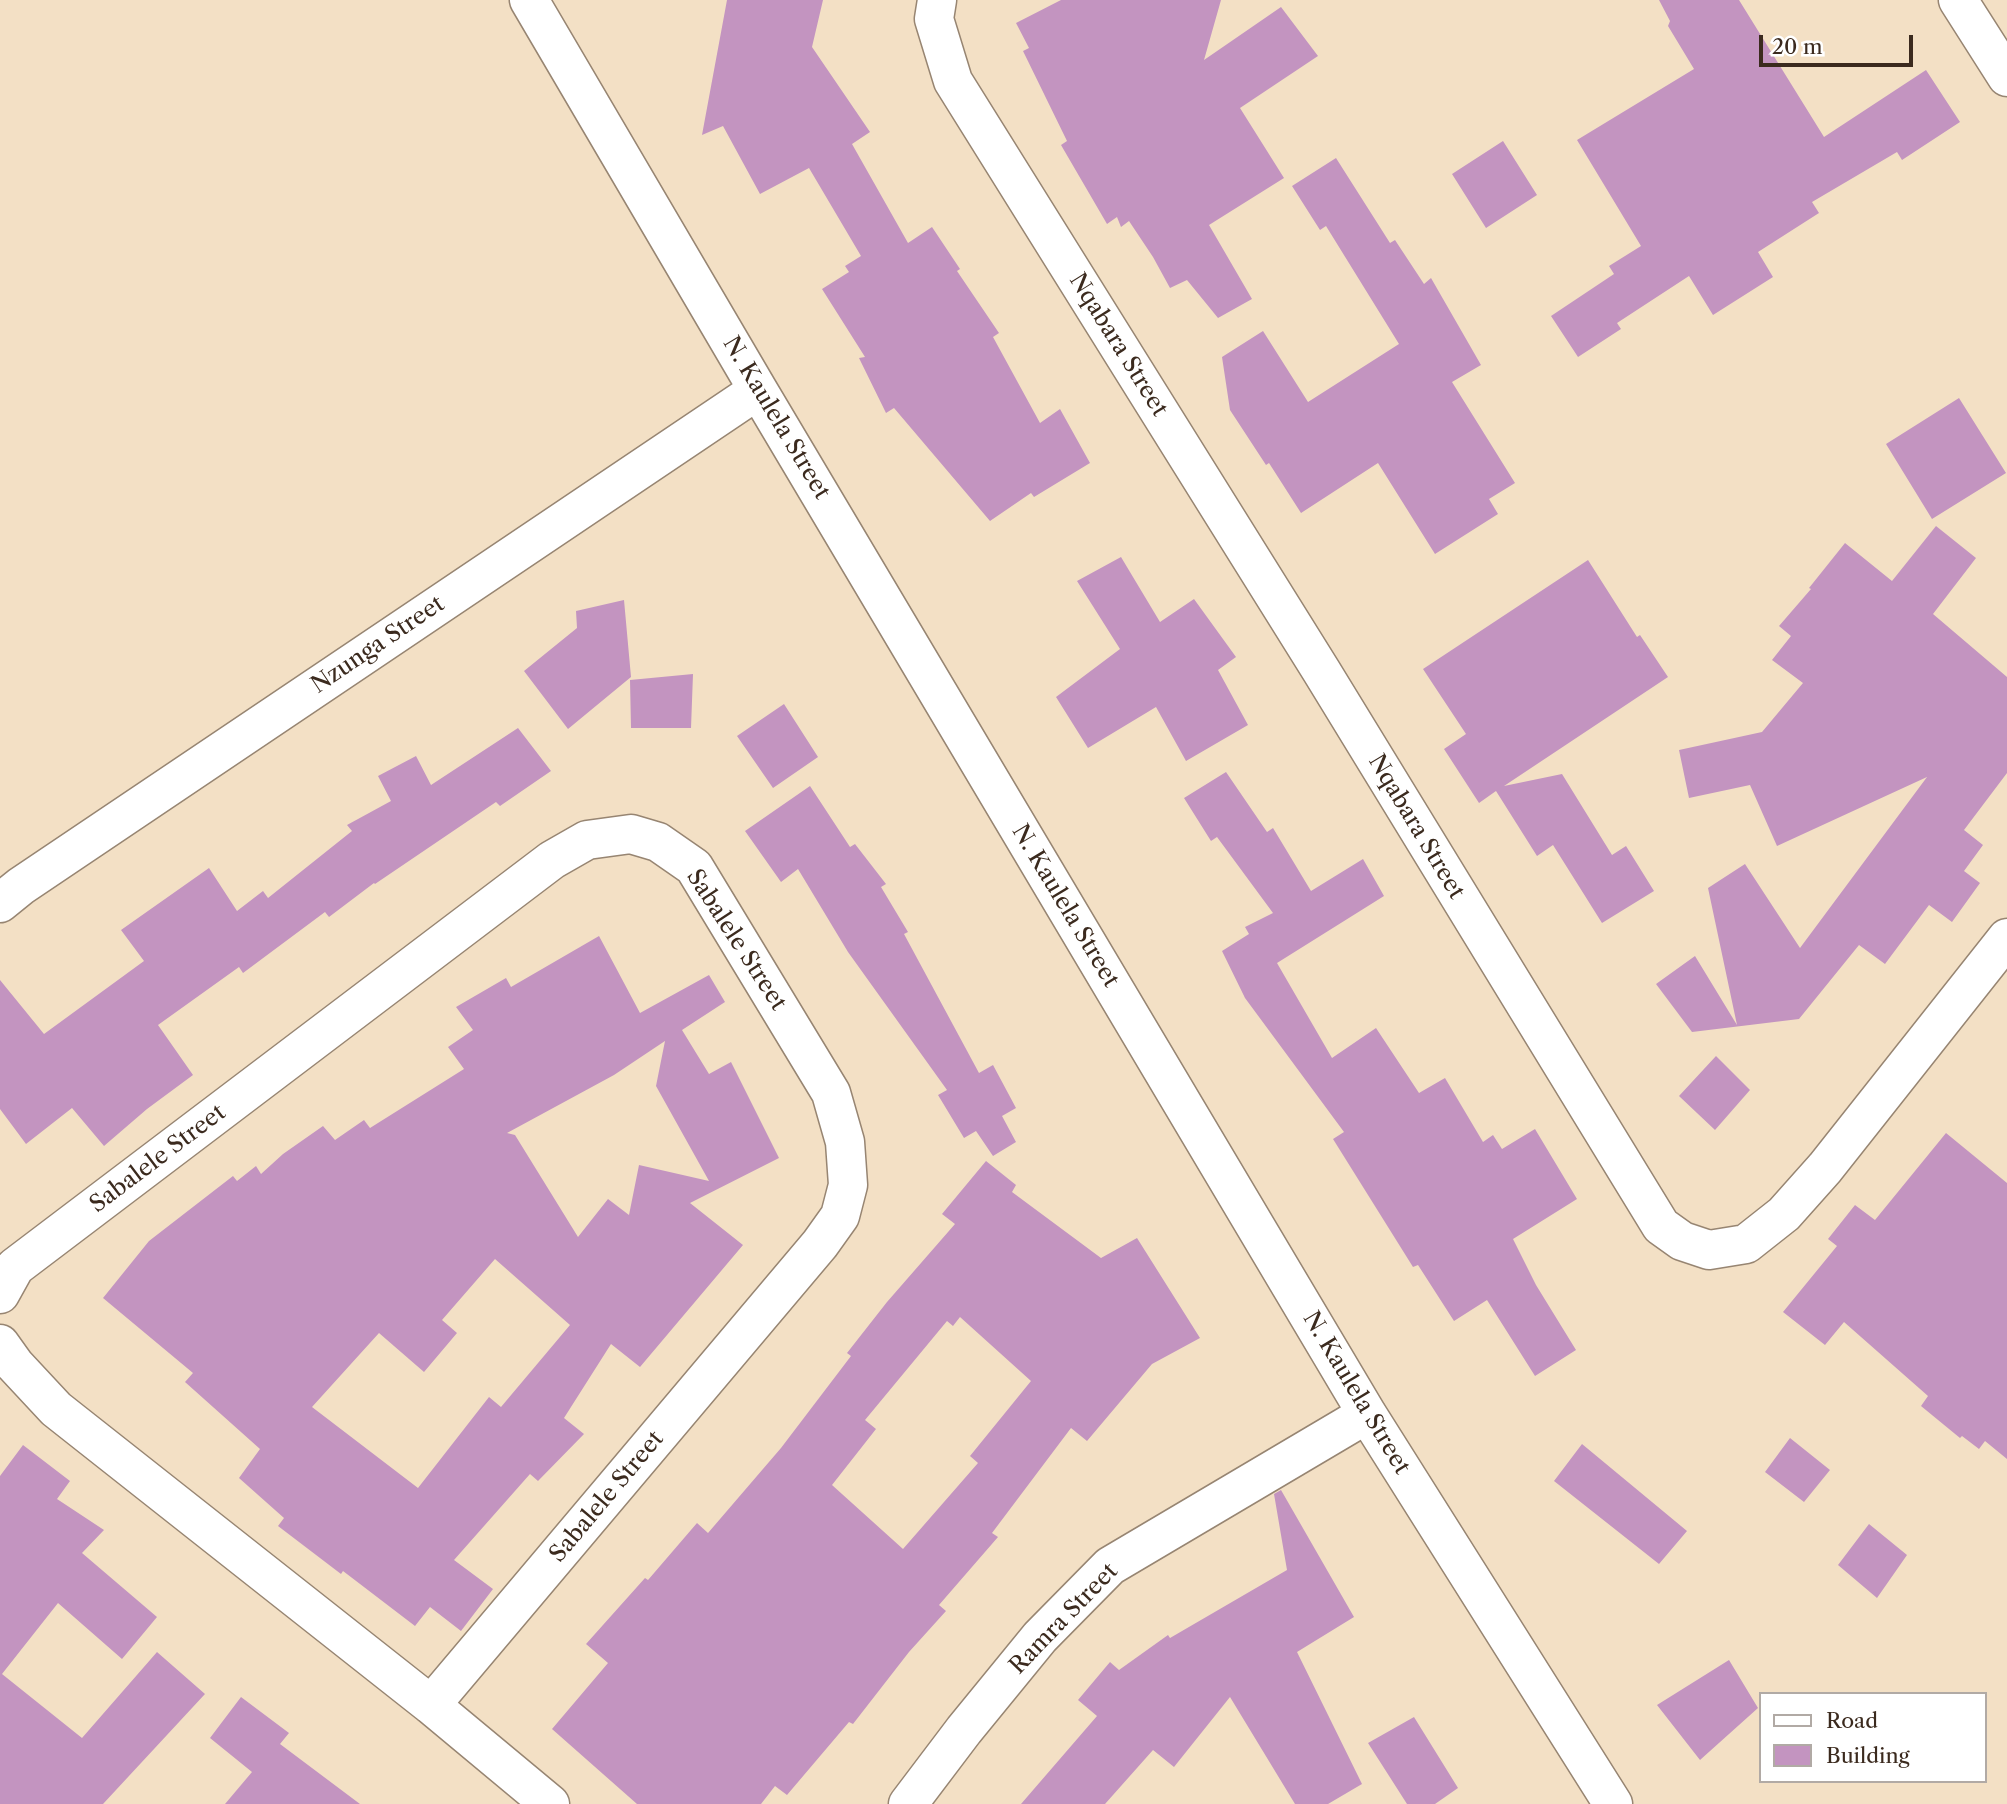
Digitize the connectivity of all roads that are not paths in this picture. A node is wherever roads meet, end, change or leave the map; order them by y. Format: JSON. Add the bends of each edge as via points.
{"nodes":[{"id":1,"x":530,"y":0,"type":"edge"},
{"id":2,"x":937,"y":0,"type":"edge"},
{"id":3,"x":1958,"y":0,"type":"edge"},
{"id":4,"x":2007,"y":77,"type":"edge"},
{"id":5,"x":758,"y":390,"type":"junction"},
{"id":6,"x":0,"y":903,"type":"edge"},
{"id":7,"x":2007,"y":938,"type":"edge"},
{"id":8,"x":0,"y":1294,"type":"edge"},
{"id":9,"x":0,"y":1344,"type":"edge"},
{"id":10,"x":1367,"y":1414,"type":"junction"},
{"id":11,"x":431,"y":1705,"type":"junction"},
{"id":12,"x":550,"y":1804,"type":"edge"},
{"id":13,"x":908,"y":1804,"type":"edge"},
{"id":14,"x":1614,"y":1804,"type":"edge"}],
"edges":[{"from":1,"to":5,"type":"street","name":"N. Kaulela Street"},
{"from":2,"to":7,"type":"street","name":"Nqabara Street","via":[[934,19],[953,81],[1661,1226],[1682,1241],[1709,1250],[1746,1244],[1784,1214]]},
{"from":3,"to":4,"type":"street"},
{"from":5,"to":6,"type":"street","name":"Nzunga Street"},
{"from":5,"to":10,"type":"street","name":"N. Kaulela Street"},
{"from":8,"to":11,"type":"street","name":"Sabalele Street","via":[[15,1267],[552,860],[587,840],[631,834],[659,842],[694,867],[831,1093],[845,1143],[848,1185],[840,1216]]},
{"from":9,"to":11,"type":"street","via":[[56,1409]]},
{"from":10,"to":13,"type":"street","name":"Ramra Street","via":[[1110,1566],[1040,1637]]},
{"from":10,"to":14,"type":"street","name":"N. Kaulela Street"},
{"from":11,"to":12,"type":"street"}]}
